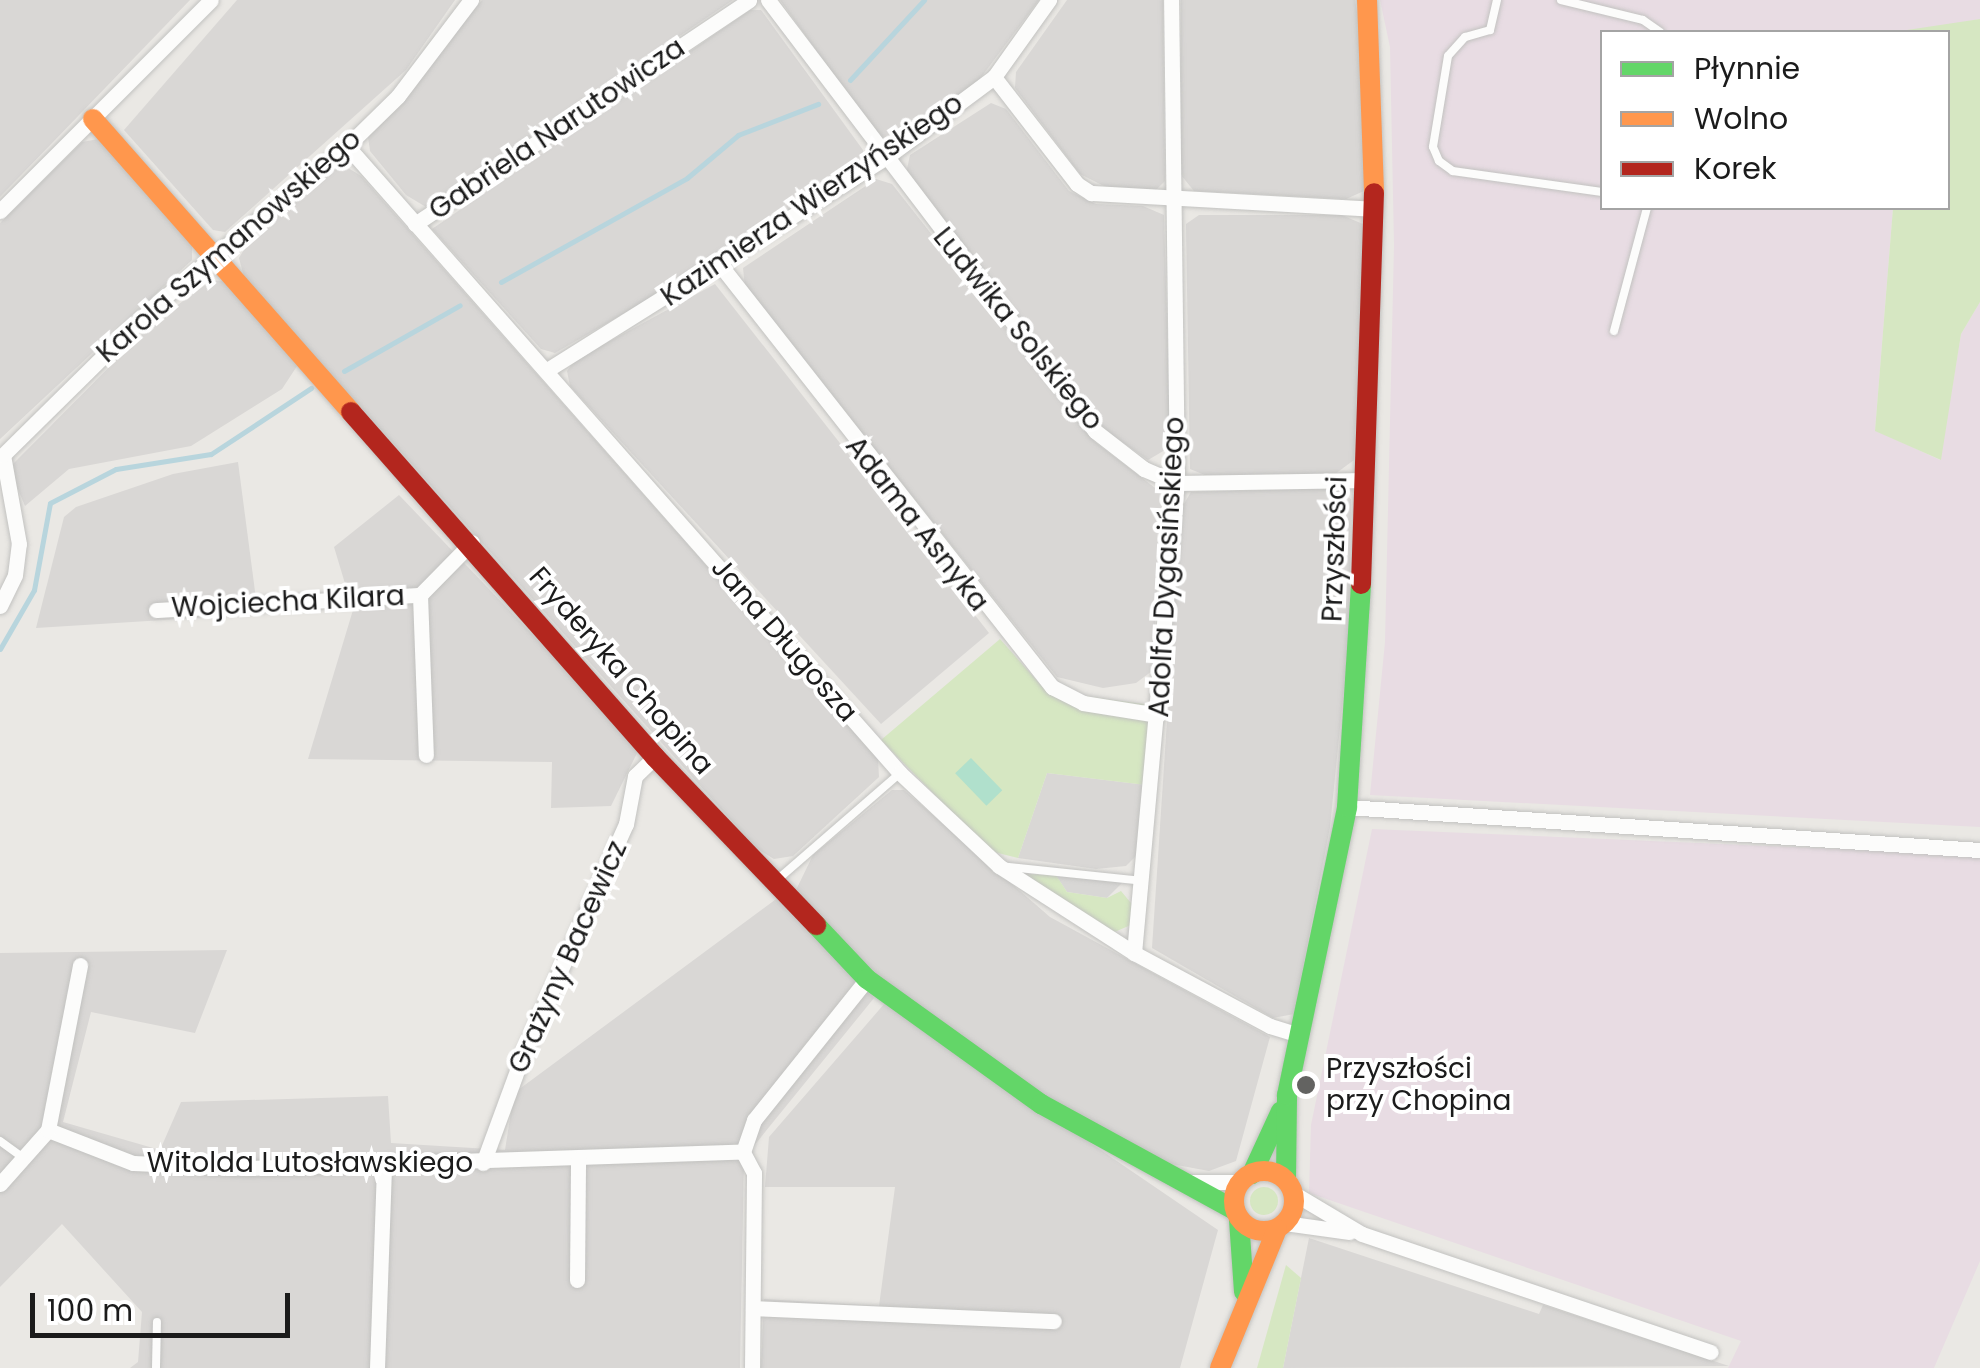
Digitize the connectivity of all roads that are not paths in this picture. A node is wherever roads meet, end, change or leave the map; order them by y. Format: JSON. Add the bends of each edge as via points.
{"nodes":[{"id":1,"x":211,"y":0,"type":"edge"},
{"id":2,"x":471,"y":0,"type":"edge"},
{"id":3,"x":749,"y":0,"type":"edge"},
{"id":4,"x":768,"y":0,"type":"edge"},
{"id":5,"x":1049,"y":0,"type":"edge"},
{"id":6,"x":1172,"y":0,"type":"edge"},
{"id":7,"x":1367,"y":0,"type":"edge"},
{"id":8,"x":1497,"y":0,"type":"edge"},
{"id":9,"x":1561,"y":0,"type":"edge"},
{"id":10,"x":1657,"y":30,"type":"edge"},
{"id":11,"x":994,"y":77,"type":"junction"},
{"id":12,"x":93,"y":119,"type":"junction"},
{"id":13,"x":347,"y":146,"type":"junction"},
{"id":14,"x":884,"y":160,"type":"junction"},
{"id":15,"x":1600,"y":192,"type":"edge"},
{"id":16,"x":1174,"y":202,"type":"junction"},
{"id":17,"x":1374,"y":208,"type":"junction"},
{"id":18,"x":1646,"y":210,"type":"edge"},
{"id":19,"x":0,"y":211,"type":"edge"},
{"id":20,"x":415,"y":224,"type":"junction"},
{"id":21,"x":218,"y":256,"type":"junction"},
{"id":22,"x":721,"y":266,"type":"junction"},
{"id":23,"x":1614,"y":331,"type":"dead end"},
{"id":24,"x":546,"y":370,"type":"junction"},
{"id":25,"x":1366,"y":480,"type":"junction"},
{"id":26,"x":1177,"y":483,"type":"junction"},
{"id":27,"x":472,"y":542,"type":"junction"},
{"id":28,"x":420,"y":594,"type":"junction"},
{"id":29,"x":0,"y":606,"type":"edge"},
{"id":30,"x":156,"y":610,"type":"dead end"},
{"id":31,"x":1158,"y":715,"type":"junction"},
{"id":32,"x":426,"y":754,"type":"dead end"},
{"id":33,"x":655,"y":757,"type":"junction"},
{"id":34,"x":900,"y":773,"type":"junction"},
{"id":35,"x":1347,"y":808,"type":"junction"},
{"id":36,"x":1980,"y":850,"type":"edge"},
{"id":37,"x":999,"y":866,"type":"junction"},
{"id":38,"x":777,"y":880,"type":"junction"},
{"id":39,"x":1144,"y":881,"type":"junction"},
{"id":40,"x":1134,"y":953,"type":"junction"},
{"id":41,"x":80,"y":965,"type":"dead end"},
{"id":42,"x":867,"y":979,"type":"junction"},
{"id":43,"x":1300,"y":1035,"type":"junction"},
{"id":44,"x":1287,"y":1095,"type":"junction"},
{"id":45,"x":48,"y":1130,"type":"junction"},
{"id":46,"x":0,"y":1141,"type":"edge"},
{"id":47,"x":743,"y":1152,"type":"junction"},
{"id":48,"x":23,"y":1158,"type":"junction"},
{"id":49,"x":578,"y":1160,"type":"junction"},
{"id":50,"x":483,"y":1163,"type":"junction"},
{"id":51,"x":384,"y":1166,"type":"junction"},
{"id":52,"x":1246,"y":1178,"type":"junction"},
{"id":53,"x":1175,"y":1182,"type":"junction"},
{"id":54,"x":0,"y":1184,"type":"edge"},
{"id":55,"x":1289,"y":1186,"type":"junction"},
{"id":56,"x":1237,"y":1215,"type":"junction"},
{"id":57,"x":1281,"y":1226,"type":"junction"},
{"id":58,"x":1362,"y":1234,"type":"junction"},
{"id":59,"x":577,"y":1280,"type":"dead end"},
{"id":60,"x":1244,"y":1301,"type":"junction"},
{"id":61,"x":753,"y":1308,"type":"junction"},
{"id":62,"x":1054,"y":1321,"type":"dead end"},
{"id":63,"x":158,"y":1322,"type":"dead end"},
{"id":64,"x":1711,"y":1352,"type":"dead end"},
{"id":65,"x":156,"y":1368,"type":"edge"},
{"id":66,"x":377,"y":1368,"type":"edge"},
{"id":67,"x":752,"y":1368,"type":"edge"},
{"id":68,"x":1220,"y":1368,"type":"edge"}],
"edges":[{"from":1,"to":12,"type":"street"},
{"from":2,"to":13,"type":"street","name":"Karola Szymanowskiego","via":[[398,96]]},
{"from":3,"to":20,"type":"street","name":"Gabriela Narutowicza"},
{"from":4,"to":14,"type":"street","name":"Ludwika Solskiego"},
{"from":5,"to":11,"type":"street","name":"Kazimierza Wierzyńskiego"},
{"from":6,"to":16,"type":"street","name":"Adolfa Dygasińskiego"},
{"from":7,"to":17,"type":"street","name":"Przyszłości","via":[[1374,58]]},
{"from":8,"to":15,"type":"lane","via":[[1490,30],[1464,38],[1448,56],[1433,146],[1439,162],[1454,171]]},
{"from":9,"to":10,"type":"lane","via":[[1642,20]]},
{"from":11,"to":14,"type":"street","name":"Kazimierza Wierzyńskiego"},
{"from":11,"to":16,"type":"street","via":[[1077,184],[1109,197]]},
{"from":12,"to":19,"type":"street"},
{"from":12,"to":21,"type":"street","name":"Fryderyka Chopina"},
{"from":13,"to":20,"type":"street","name":"Jana Długosza"},
{"from":13,"to":21,"type":"street","name":"Karola Szymanowskiego"},
{"from":14,"to":22,"type":"street","name":"Kazimierza Wierzyńskiego"},
{"from":14,"to":26,"type":"street","name":"Ludwika Solskiego","via":[[1095,430],[1144,469]]},
{"from":16,"to":17,"type":"street"},
{"from":16,"to":26,"type":"street","name":"Adolfa Dygasińskiego"},
{"from":17,"to":25,"type":"street","name":"Przyszłości"},
{"from":18,"to":23,"type":"lane"},
{"from":20,"to":24,"type":"street","name":"Jana Długosza"},
{"from":21,"to":27,"type":"street","name":"Fryderyka Chopina"},
{"from":21,"to":29,"type":"street","name":"Karola Szymanowskiego","via":[[154,306],[3,455],[19,532],[15,575]]},
{"from":22,"to":24,"type":"street","name":"Kazimierza Wierzyńskiego"},
{"from":22,"to":31,"type":"street","name":"Adama Asnyka","via":[[1041,677],[1083,703]]},
{"from":24,"to":34,"type":"street","name":"Jana Długosza"},
{"from":25,"to":26,"type":"street","name":"Ludwika Solskiego"},
{"from":25,"to":35,"type":"street","name":"Przyszłości"},
{"from":26,"to":31,"type":"street","name":"Adolfa Dygasińskiego"},
{"from":27,"to":28,"type":"street","name":"Wojciecha Kilara"},
{"from":27,"to":33,"type":"street","name":"Fryderyka Chopina"},
{"from":28,"to":30,"type":"street","name":"Wojciecha Kilara"},
{"from":28,"to":32,"type":"street","name":"Wojciecha Kilara"},
{"from":31,"to":39,"type":"street","name":"Adolfa Dygasińskiego"},
{"from":33,"to":38,"type":"street","name":"Fryderyka Chopina"},
{"from":33,"to":50,"type":"street","name":"Grażyny Bacewicz","via":[[635,776],[626,824],[523,1054]]},
{"from":34,"to":37,"type":"street","name":"Jana Długosza"},
{"from":34,"to":38,"type":"lane"},
{"from":35,"to":36,"type":"street"},
{"from":35,"to":43,"type":"street","name":"Przyszłości"},
{"from":37,"to":39,"type":"lane"},
{"from":37,"to":40,"type":"street","name":"Jana Długosza"},
{"from":38,"to":42,"type":"street","name":"Fryderyka Chopina"},
{"from":39,"to":40,"type":"street","name":"Adolfa Dygasińskiego"},
{"from":40,"to":43,"type":"street","name":"Jana Długosza","via":[[1270,1026]]},
{"from":41,"to":45,"type":"street"},
{"from":42,"to":47,"type":"street","via":[[754,1120]]},
{"from":42,"to":53,"type":"street","name":"Fryderyka Chopina","via":[[1041,1104]]},
{"from":43,"to":44,"type":"street","name":"Przyszłości"},
{"from":44,"to":52,"type":"street","name":"Przyszłości"},
{"from":44,"to":55,"type":"street","name":"Przyszłości"},
{"from":45,"to":48,"type":"street"},
{"from":45,"to":51,"type":"street","name":"Witolda Lutosławskiego","via":[[133,1164]]},
{"from":46,"to":48,"type":"lane"},
{"from":47,"to":49,"type":"street","name":"Witolda Lutosławskiego"},
{"from":47,"to":61,"type":"street","via":[[754,1174]]},
{"from":48,"to":54,"type":"street"},
{"from":49,"to":50,"type":"street","name":"Witolda Lutosławskiego"},
{"from":49,"to":59,"type":"street"},
{"from":50,"to":51,"type":"street","name":"Witolda Lutosławskiego"},
{"from":51,"to":66,"type":"street"},
{"from":52,"to":53,"type":"street"},
{"from":52,"to":55,"type":"street"},
{"from":52,"to":56,"type":"street","name":"Przyszłości"},
{"from":53,"to":56,"type":"street","name":"Fryderyka Chopina"},
{"from":55,"to":57,"type":"street","name":"Przyszłości"},
{"from":55,"to":58,"type":"street"},
{"from":56,"to":57,"type":"street","name":"Fryderyka Chopina","via":[[1260,1232]]},
{"from":56,"to":60,"type":"street"},
{"from":57,"to":58,"type":"street"},
{"from":57,"to":60,"type":"street"},
{"from":58,"to":64,"type":"street"},
{"from":60,"to":68,"type":"street"},
{"from":61,"to":62,"type":"street"},
{"from":61,"to":67,"type":"street"},
{"from":63,"to":65,"type":"lane"}]}
